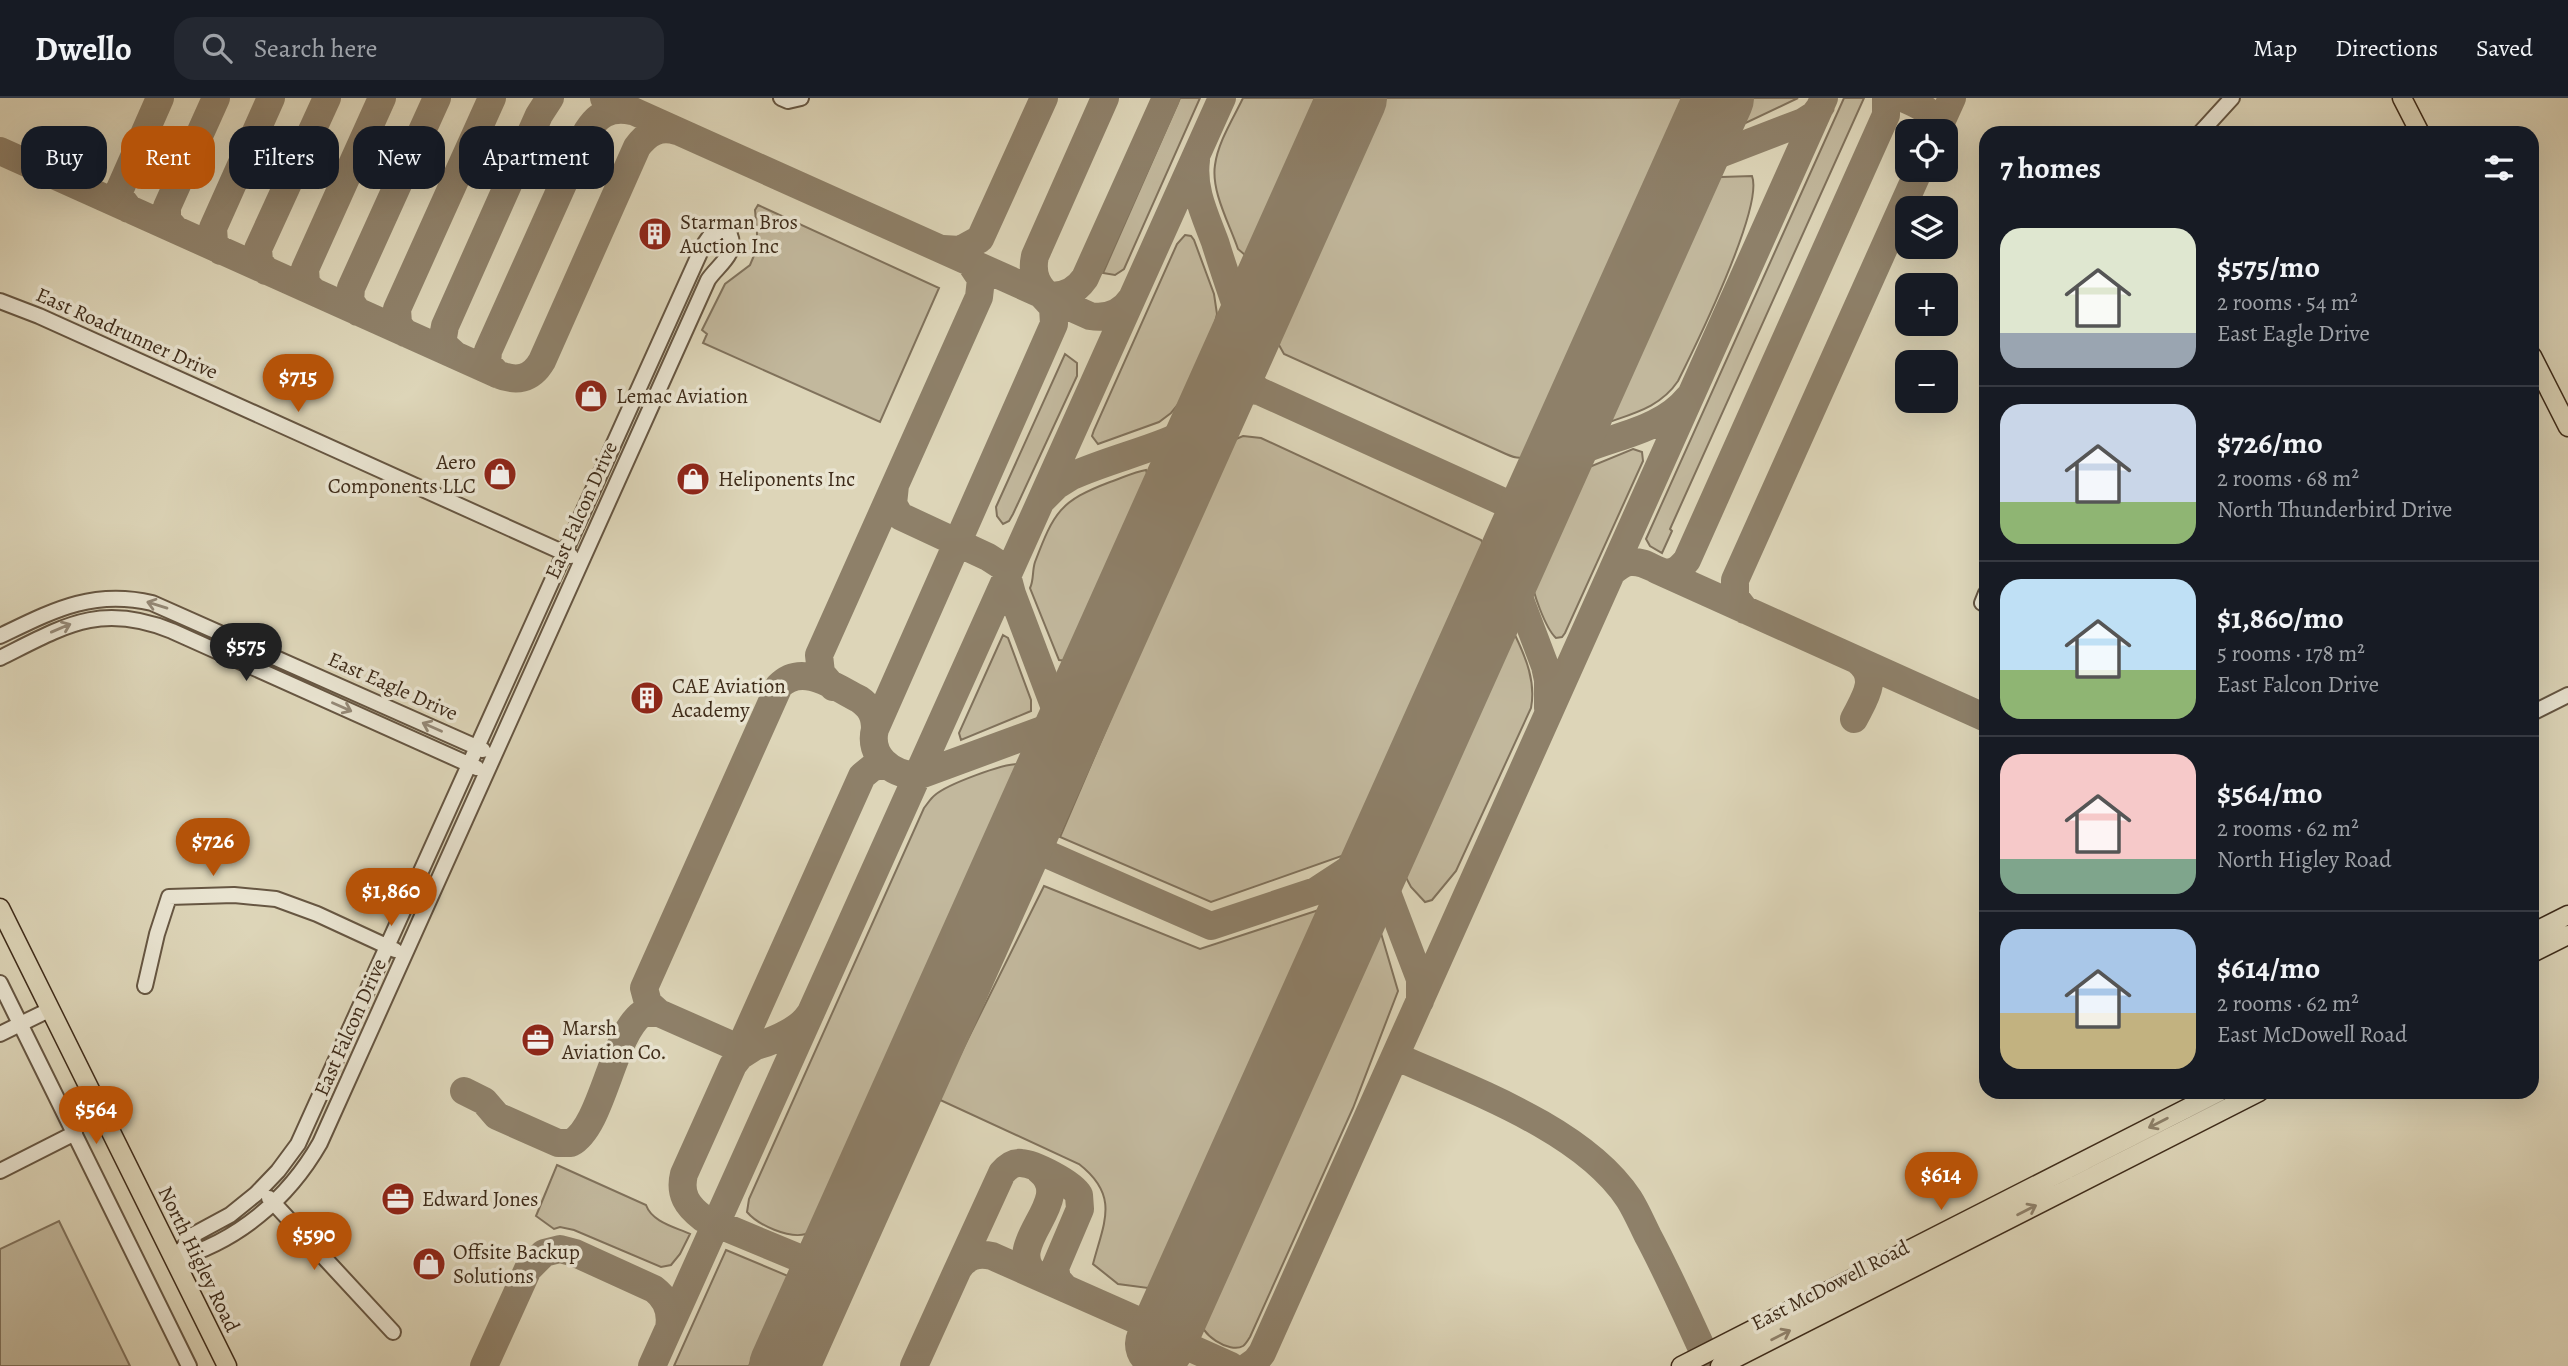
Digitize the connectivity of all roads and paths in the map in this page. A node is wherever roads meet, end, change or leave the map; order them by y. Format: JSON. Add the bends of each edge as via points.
{"nodes":[{"id":1,"x":781,"y":98,"type":"edge"},
{"id":2,"x":801,"y":98,"type":"edge"},
{"id":3,"x":2232,"y":98,"type":"edge"},
{"id":4,"x":2402,"y":98,"type":"edge"},
{"id":5,"x":2206,"y":126,"type":"edge"},
{"id":6,"x":2416,"y":126,"type":"edge"},
{"id":7,"x":0,"y":301,"type":"edge"},
{"id":8,"x":2539,"y":370,"type":"edge"},
{"id":9,"x":2568,"y":427,"type":"edge"},
{"id":10,"x":565,"y":553,"type":"junction"},
{"id":11,"x":582,"y":561,"type":"junction"},
{"id":12,"x":0,"y":636,"type":"edge"},
{"id":13,"x":0,"y":658,"type":"edge"},
{"id":14,"x":315,"y":674,"type":"junction"},
{"id":15,"x":307,"y":692,"type":"junction"},
{"id":16,"x":2568,"y":695,"type":"edge"},
{"id":17,"x":2539,"y":710,"type":"edge"},
{"id":18,"x":477,"y":747,"type":"junction"},
{"id":19,"x":494,"y":755,"type":"junction"},
{"id":20,"x":470,"y":765,"type":"junction"},
{"id":21,"x":486,"y":772,"type":"junction"},
{"id":22,"x":0,"y":908,"type":"edge"},
{"id":23,"x":2568,"y":915,"type":"edge"},
{"id":24,"x":2539,"y":930,"type":"edge"},
{"id":25,"x":2568,"y":935,"type":"edge"},
{"id":26,"x":389,"y":946,"type":"junction"},
{"id":27,"x":2539,"y":950,"type":"edge"},
{"id":28,"x":405,"y":957,"type":"junction"},
{"id":29,"x":0,"y":982,"type":"edge"},
{"id":30,"x":145,"y":986,"type":"dead end"},
{"id":31,"x":49,"y":1010,"type":"junction"},
{"id":32,"x":20,"y":1023,"type":"junction"},
{"id":33,"x":0,"y":1034,"type":"edge"},
{"id":34,"x":2205,"y":1099,"type":"edge"},
{"id":35,"x":2245,"y":1099,"type":"edge"},
{"id":36,"x":75,"y":1133,"type":"junction"},
{"id":37,"x":0,"y":1171,"type":"edge"},
{"id":38,"x":261,"y":1189,"type":"junction"},
{"id":39,"x":274,"y":1203,"type":"junction"},
{"id":40,"x":174,"y":1259,"type":"junction"},
{"id":41,"x":393,"y":1332,"type":"dead end"},
{"id":42,"x":189,"y":1366,"type":"edge"},
{"id":43,"x":227,"y":1366,"type":"edge"},
{"id":44,"x":1681,"y":1366,"type":"edge"},
{"id":45,"x":1720,"y":1366,"type":"edge"}],
"edges":[{"from":1,"to":2,"type":"street"},
{"from":3,"to":5,"type":"street"},
{"from":4,"to":6,"type":"main road"},
{"from":7,"to":10,"type":"street","name":"East Roadrunner Drive"},
{"from":8,"to":9,"type":"main road"},
{"from":10,"to":11,"type":"street","name":"East Roadrunner Drive"},
{"from":10,"to":11,"type":"street","name":"East Falcon Drive","via":[[703,246],[714,233],[725,232],[732,249],[708,280]]},
{"from":10,"to":18,"type":"street","name":"East Falcon Drive"},
{"from":11,"to":19,"type":"street","name":"East Falcon Drive"},
{"from":14,"to":12,"type":"street","name":"East Eagle Drive","one_way":true,"via":[[167,608],[129,599],[69,605]]},
{"from":13,"to":15,"type":"street","name":"East Eagle Drive","one_way":true,"via":[[80,621],[129,618],[172,631]]},
{"from":14,"to":15,"type":"street"},
{"from":18,"to":14,"type":"street","name":"East Eagle Drive","one_way":true},
{"from":15,"to":20,"type":"street","name":"East Eagle Drive","one_way":true},
{"from":16,"to":17,"type":"street"},
{"from":18,"to":19,"type":"street","name":"East Eagle Drive"},
{"from":18,"to":20,"type":"street","name":"East Falcon Drive"},
{"from":19,"to":21,"type":"street","name":"East Falcon Drive"},
{"from":20,"to":21,"type":"street","name":"East Eagle Drive"},
{"from":20,"to":26,"type":"street","name":"East Falcon Drive"},
{"from":21,"to":28,"type":"street","name":"East Falcon Drive"},
{"from":22,"to":31,"type":"main road","name":"North Higley Road"},
{"from":23,"to":24,"type":"main road"},
{"from":25,"to":27,"type":"main road"},
{"from":26,"to":28,"type":"street"},
{"from":26,"to":30,"type":"street","via":[[276,900],[234,895],[169,897]]},
{"from":26,"to":38,"type":"street","name":"East Falcon Drive","via":[[298,1144]]},
{"from":28,"to":39,"type":"street","name":"East Falcon Drive","via":[[320,1143],[303,1172]]},
{"from":29,"to":32,"type":"street"},
{"from":31,"to":32,"type":"street"},
{"from":31,"to":40,"type":"main road","name":"North Higley Road"},
{"from":32,"to":33,"type":"street"},
{"from":32,"to":36,"type":"street"},
{"from":34,"to":44,"type":"main road","name":"East McDowell Road","one_way":true},
{"from":45,"to":35,"type":"main road","name":"East McDowell Road","one_way":true},
{"from":36,"to":37,"type":"street"},
{"from":36,"to":42,"type":"street"},
{"from":38,"to":39,"type":"street"},
{"from":38,"to":40,"type":"street","name":"East Falcon Drive","via":[[230,1215],[192,1235]]},
{"from":39,"to":40,"type":"street","name":"East Falcon Drive","via":[[236,1233],[201,1252]]},
{"from":39,"to":41,"type":"street"},
{"from":40,"to":43,"type":"main road","name":"North Higley Road"}]}
